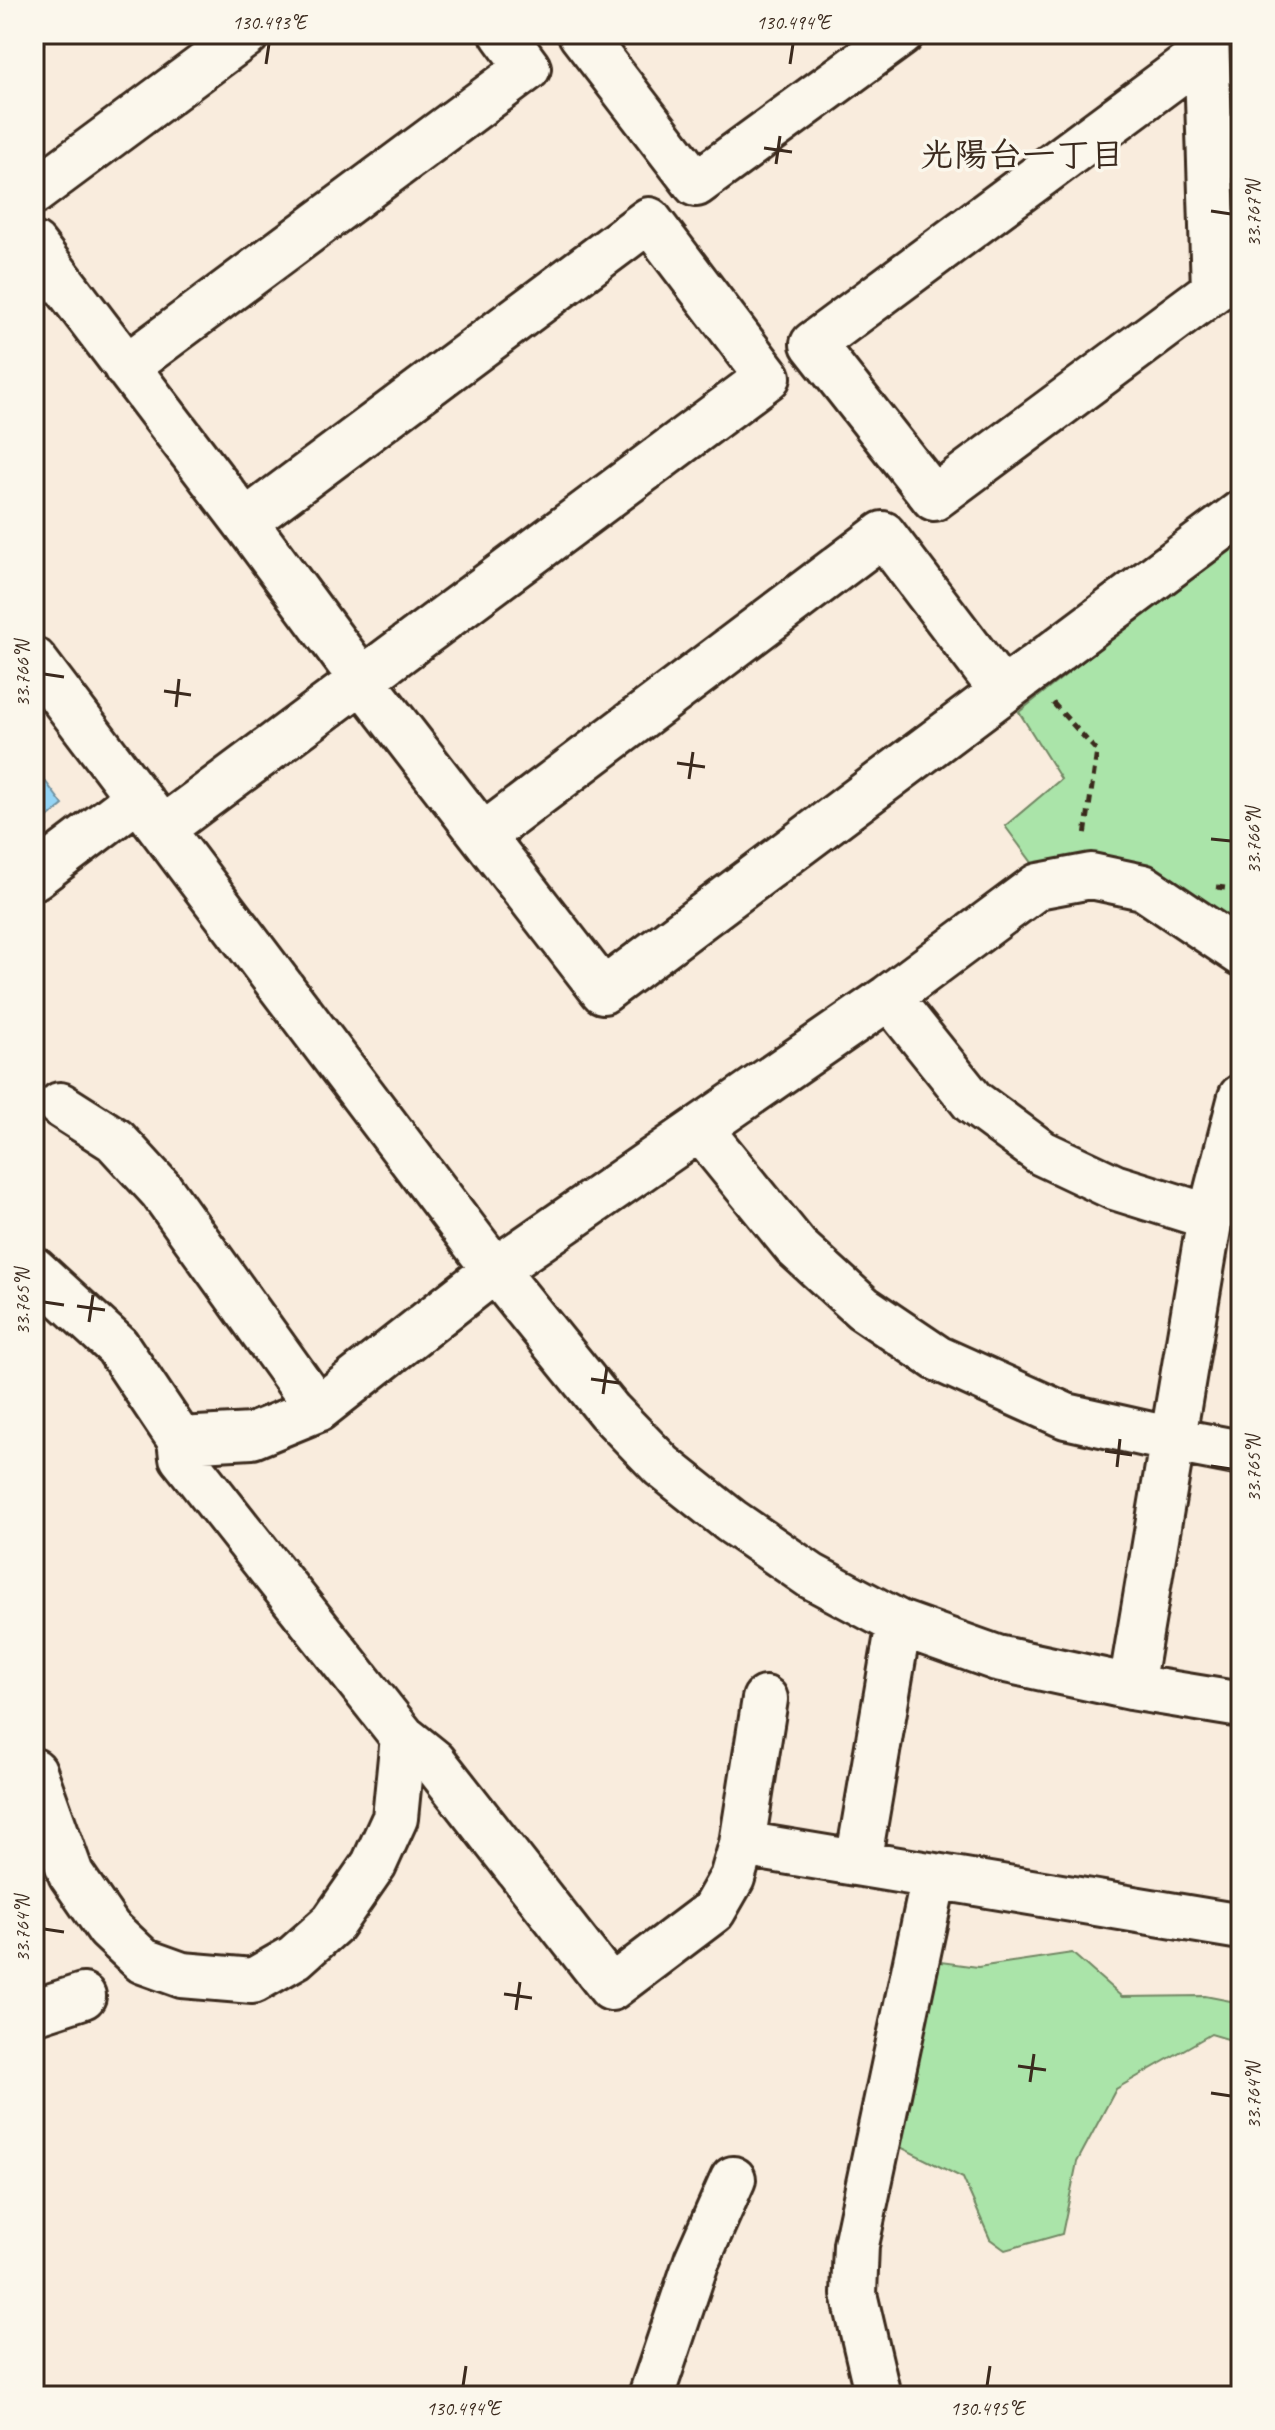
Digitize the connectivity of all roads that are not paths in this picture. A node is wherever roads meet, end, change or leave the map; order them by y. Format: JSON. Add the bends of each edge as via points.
{"nodes":[{"id":1,"x":247,"y":34,"type":"edge"},
{"id":2,"x":503,"y":34,"type":"edge"},
{"id":3,"x":581,"y":34,"type":"edge"},
{"id":4,"x":901,"y":34,"type":"edge"},
{"id":5,"x":1206,"y":43,"type":"edge"},
{"id":6,"x":34,"y":192,"type":"edge"},
{"id":7,"x":34,"y":245,"type":"edge"},
{"id":8,"x":126,"y":367,"type":"junction"},
{"id":9,"x":1241,"y":513,"type":"edge"},
{"id":10,"x":245,"y":522,"type":"junction"},
{"id":11,"x":34,"y":660,"type":"edge"},
{"id":12,"x":362,"y":680,"type":"junction"},
{"id":13,"x":1015,"y":682,"type":"junction"},
{"id":14,"x":150,"y":814,"type":"junction"},
{"id":15,"x":484,"y":835,"type":"junction"},
{"id":16,"x":34,"y":877,"type":"edge"},
{"id":17,"x":1241,"y":953,"type":"edge"},
{"id":18,"x":889,"y":997,"type":"junction"},
{"id":19,"x":1241,"y":1097,"type":"edge"},
{"id":20,"x":60,"y":1105,"type":"dead end"},
{"id":21,"x":700,"y":1129,"type":"junction"},
{"id":22,"x":1210,"y":1217,"type":"junction"},
{"id":23,"x":34,"y":1270,"type":"edge"},
{"id":24,"x":495,"y":1270,"type":"junction"},
{"id":25,"x":318,"y":1409,"type":"junction"},
{"id":26,"x":180,"y":1440,"type":"junction"},
{"id":27,"x":1173,"y":1440,"type":"junction"},
{"id":28,"x":1241,"y":1453,"type":"edge"},
{"id":29,"x":899,"y":1623,"type":"junction"},
{"id":30,"x":1131,"y":1687,"type":"junction"},
{"id":31,"x":765,"y":1699,"type":"dead end"},
{"id":32,"x":1241,"y":1705,"type":"edge"},
{"id":33,"x":403,"y":1737,"type":"junction"},
{"id":34,"x":34,"y":1771,"type":"edge"},
{"id":35,"x":742,"y":1844,"type":"junction"},
{"id":36,"x":858,"y":1863,"type":"junction"},
{"id":37,"x":934,"y":1877,"type":"junction"},
{"id":38,"x":1241,"y":1927,"type":"edge"},
{"id":39,"x":83,"y":1996,"type":"dead end"},
{"id":40,"x":34,"y":2012,"type":"edge"},
{"id":41,"x":733,"y":2179,"type":"dead end"},
{"id":42,"x":651,"y":2396,"type":"edge"},
{"id":43,"x":878,"y":2396,"type":"edge"}],
"edges":[{"from":1,"to":6,"type":"street"},
{"from":2,"to":8,"type":"street","via":[[528,68]]},
{"from":3,"to":4,"type":"street","via":[[696,184]]},
{"from":5,"to":5,"type":"street","via":[[813,344],[934,498],[1214,290]]},
{"from":7,"to":8,"type":"street"},
{"from":8,"to":10,"type":"street"},
{"from":9,"to":13,"type":"street"},
{"from":10,"to":12,"type":"street"},
{"from":10,"to":12,"type":"street","via":[[649,220],[768,377]]},
{"from":11,"to":14,"type":"street"},
{"from":12,"to":14,"type":"street"},
{"from":12,"to":15,"type":"street"},
{"from":13,"to":15,"type":"street","via":[[883,534]]},
{"from":13,"to":15,"type":"street","via":[[603,991]]},
{"from":14,"to":16,"type":"street"},
{"from":14,"to":24,"type":"street"},
{"from":17,"to":18,"type":"street","via":[[1143,887],[1091,876],[1038,886]]},
{"from":18,"to":21,"type":"street"},
{"from":18,"to":22,"type":"street","via":[[973,1102],[1042,1153],[1114,1187]]},
{"from":19,"to":22,"type":"street"},
{"from":20,"to":25,"type":"street","via":[[115,1140],[161,1190]]},
{"from":21,"to":24,"type":"street"},
{"from":21,"to":27,"type":"street","via":[[796,1247],[863,1308],[937,1358],[1066,1416]]},
{"from":22,"to":27,"type":"street"},
{"from":23,"to":26,"type":"street","via":[[117,1346]]},
{"from":24,"to":25,"type":"street"},
{"from":24,"to":29,"type":"street","via":[[609,1411],[662,1466],[811,1576]]},
{"from":25,"to":26,"type":"street","via":[[252,1436]]},
{"from":26,"to":33,"type":"street","via":[[182,1457]]},
{"from":27,"to":28,"type":"street"},
{"from":27,"to":30,"type":"street"},
{"from":29,"to":30,"type":"street","via":[[997,1658]]},
{"from":29,"to":36,"type":"street"},
{"from":30,"to":32,"type":"street"},
{"from":31,"to":35,"type":"street"},
{"from":33,"to":34,"type":"street","via":[[395,1818],[374,1864],[333,1923],[295,1957],[253,1981],[182,1975],[143,1961],[109,1929],[71,1874]]},
{"from":33,"to":35,"type":"street","via":[[434,1762],[611,1988],[713,1911],[732,1878]]},
{"from":35,"to":36,"type":"street"},
{"from":36,"to":37,"type":"street"},
{"from":37,"to":38,"type":"street"},
{"from":37,"to":43,"type":"street","via":[[856,2245],[854,2294]]},
{"from":39,"to":40,"type":"street"},
{"from":41,"to":42,"type":"street","via":[[697,2260]]}]}
